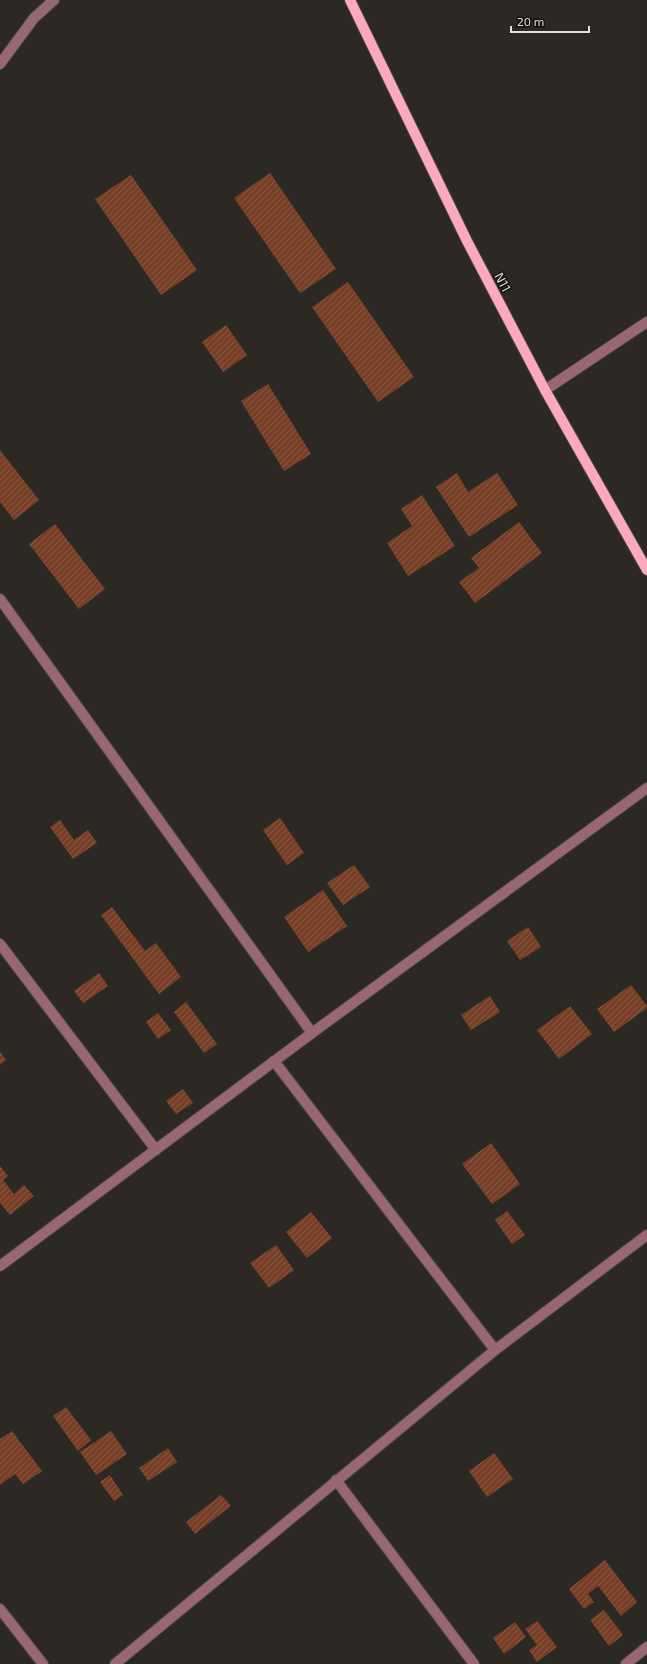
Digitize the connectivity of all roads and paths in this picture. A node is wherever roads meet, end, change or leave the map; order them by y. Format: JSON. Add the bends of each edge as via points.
{"nodes":[{"id":1,"x":54,"y":0,"type":"edge"},
{"id":2,"x":350,"y":0,"type":"edge"},
{"id":3,"x":0,"y":64,"type":"edge"},
{"id":4,"x":647,"y":322,"type":"edge"},
{"id":5,"x":545,"y":390,"type":"junction"},
{"id":6,"x":647,"y":570,"type":"edge"},
{"id":7,"x":0,"y":598,"type":"edge"},
{"id":8,"x":647,"y":788,"type":"edge"},
{"id":9,"x":0,"y":944,"type":"edge"},
{"id":10,"x":312,"y":1033,"type":"junction"},
{"id":11,"x":274,"y":1061,"type":"junction"},
{"id":12,"x":156,"y":1150,"type":"junction"},
{"id":13,"x":647,"y":1235,"type":"edge"},
{"id":14,"x":1,"y":1263,"type":"edge"},
{"id":15,"x":495,"y":1350,"type":"junction"},
{"id":16,"x":336,"y":1480,"type":"junction"},
{"id":17,"x":0,"y":1609,"type":"edge"},
{"id":18,"x":647,"y":1647,"type":"edge"},
{"id":19,"x":43,"y":1664,"type":"edge"},
{"id":20,"x":115,"y":1664,"type":"edge"},
{"id":21,"x":474,"y":1664,"type":"edge"},
{"id":22,"x":626,"y":1664,"type":"edge"}],
"edges":[{"from":1,"to":3,"type":"street","via":[[34,18]]},
{"from":2,"to":5,"type":"main road","name":"N11","via":[[467,241]]},
{"from":4,"to":5,"type":"street"},
{"from":5,"to":6,"type":"main road","name":"N11"},
{"from":7,"to":10,"type":"street"},
{"from":8,"to":10,"type":"street"},
{"from":9,"to":12,"type":"street"},
{"from":10,"to":11,"type":"street"},
{"from":11,"to":12,"type":"street"},
{"from":11,"to":15,"type":"street"},
{"from":12,"to":14,"type":"street"},
{"from":13,"to":15,"type":"street"},
{"from":15,"to":16,"type":"street"},
{"from":16,"to":20,"type":"street"},
{"from":16,"to":21,"type":"street"},
{"from":17,"to":19,"type":"street"},
{"from":18,"to":22,"type":"street"}]}
